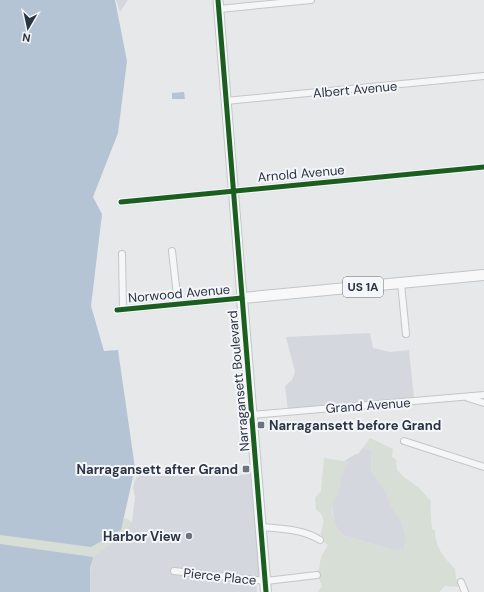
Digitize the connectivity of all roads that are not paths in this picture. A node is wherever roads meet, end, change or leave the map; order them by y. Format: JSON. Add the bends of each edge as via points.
{"nodes":[{"id":1,"x":311,"y":0,"type":"edge"},
{"id":2,"x":218,"y":5,"type":"edge"},
{"id":3,"x":484,"y":76,"type":"edge"},
{"id":4,"x":226,"y":101,"type":"junction"},
{"id":5,"x":484,"y":167,"type":"edge"},
{"id":6,"x":234,"y":191,"type":"junction"},
{"id":7,"x":121,"y":202,"type":"dead end"},
{"id":8,"x":172,"y":251,"type":"dead end"},
{"id":9,"x":122,"y":254,"type":"dead end"},
{"id":10,"x":484,"y":275,"type":"edge"},
{"id":11,"x":401,"y":283,"type":"junction"},
{"id":12,"x":242,"y":298,"type":"junction"},
{"id":13,"x":178,"y":304,"type":"junction"},
{"id":14,"x":406,"y":334,"type":"dead end"},
{"id":15,"x":484,"y":395,"type":"edge"},
{"id":16,"x":464,"y":397,"type":"junction"},
{"id":17,"x":484,"y":403,"type":"edge"},
{"id":18,"x":252,"y":415,"type":"junction"},
{"id":19,"x":404,"y":441,"type":"dead end"},
{"id":20,"x":484,"y":467,"type":"edge"},
{"id":21,"x":261,"y":527,"type":"junction"},
{"id":22,"x":320,"y":540,"type":"dead end"},
{"id":23,"x":174,"y":571,"type":"dead end"},
{"id":24,"x":317,"y":575,"type":"dead end"},
{"id":25,"x":266,"y":581,"type":"junction"},
{"id":26,"x":461,"y":582,"type":"dead end"},
{"id":27,"x":266,"y":592,"type":"edge"},
{"id":28,"x":465,"y":592,"type":"edge"}],
"edges":[{"from":1,"to":2,"type":"street"},
{"from":2,"to":4,"type":"street","name":"Narragansett Boulevard"},
{"from":3,"to":4,"type":"street","name":"Albert Avenue"},
{"from":4,"to":6,"type":"street","name":"Narragansett Boulevard"},
{"from":5,"to":6,"type":"street","name":"Arnold Avenue"},
{"from":6,"to":7,"type":"street","name":"Arnold Avenue"},
{"from":6,"to":12,"type":"street","name":"Narragansett Boulevard"},
{"from":8,"to":13,"type":"street"},
{"from":9,"to":13,"type":"street","name":"Norwood Avenue","via":[[120,309]]},
{"from":10,"to":11,"type":"main road","name":"Norwood Avenue","number":"US 1A"},
{"from":11,"to":12,"type":"main road","name":"Norwood Avenue","number":"US 1A"},
{"from":11,"to":14,"type":"street"},
{"from":12,"to":13,"type":"street","name":"Norwood Avenue"},
{"from":12,"to":18,"type":"main road","name":"Narragansett Boulevard"},
{"from":15,"to":16,"type":"street","name":"Grand Avenue"},
{"from":16,"to":17,"type":"street"},
{"from":16,"to":18,"type":"street","name":"Grand Avenue"},
{"from":18,"to":21,"type":"main road","name":"Narragansett Boulevard"},
{"from":19,"to":20,"type":"street"},
{"from":21,"to":22,"type":"street","via":[[300,532]]},
{"from":21,"to":25,"type":"main road","name":"Narragansett Boulevard"},
{"from":23,"to":25,"type":"street","name":"Pierce Place"},
{"from":24,"to":25,"type":"street","name":"Pierce Place"},
{"from":25,"to":27,"type":"main road","name":"Narragansett Boulevard"},
{"from":26,"to":28,"type":"street"}]}
